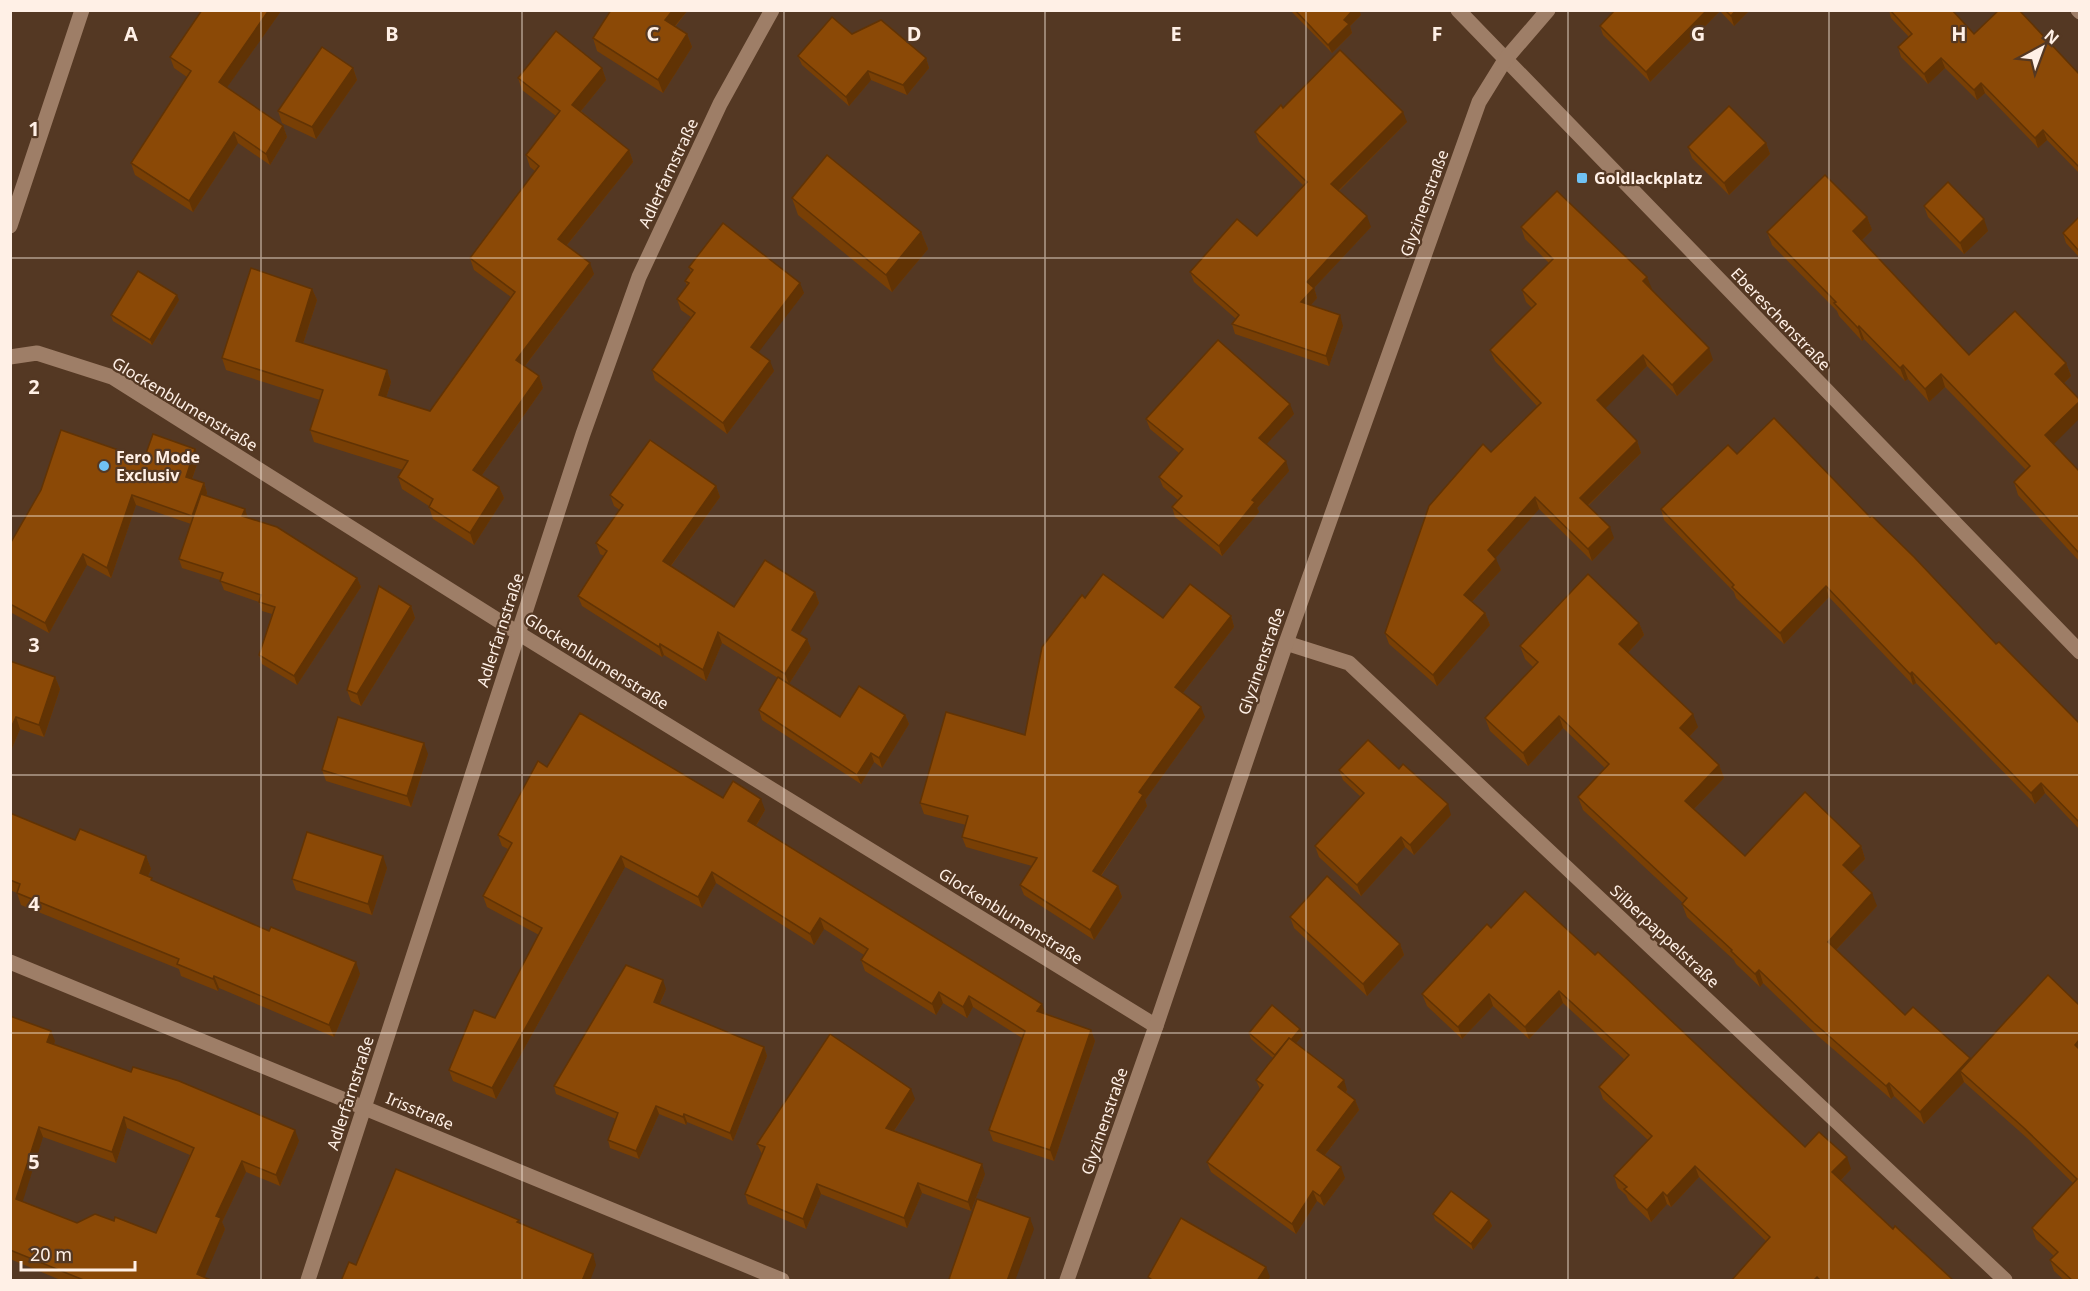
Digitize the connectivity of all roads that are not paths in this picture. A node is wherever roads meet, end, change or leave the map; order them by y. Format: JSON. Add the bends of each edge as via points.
{"nodes":[{"id":1,"x":82,"y":10,"type":"edge"},
{"id":2,"x":772,"y":10,"type":"edge"},
{"id":3,"x":1458,"y":10,"type":"edge"},
{"id":4,"x":1548,"y":10,"type":"edge"},
{"id":5,"x":1505,"y":60,"type":"junction"},
{"id":6,"x":10,"y":226,"type":"edge"},
{"id":7,"x":10,"y":357,"type":"edge"},
{"id":8,"x":518,"y":633,"type":"junction"},
{"id":9,"x":1286,"y":643,"type":"junction"},
{"id":10,"x":2079,"y":652,"type":"edge"},
{"id":11,"x":10,"y":962,"type":"edge"},
{"id":12,"x":1156,"y":1026,"type":"junction"},
{"id":13,"x":364,"y":1107,"type":"junction"},
{"id":14,"x":308,"y":1281,"type":"edge"},
{"id":15,"x":782,"y":1281,"type":"edge"},
{"id":16,"x":1067,"y":1281,"type":"edge"},
{"id":17,"x":2005,"y":1281,"type":"edge"}],
"edges":[{"from":1,"to":6,"type":"street"},
{"from":2,"to":8,"type":"street","name":"Adlerfarnstraße","via":[[720,104],[639,277]]},
{"from":3,"to":5,"type":"street","name":"Ebereschenstraße"},
{"from":4,"to":5,"type":"street"},
{"from":5,"to":9,"type":"street","name":"Glyzinenstraße","via":[[1479,102]]},
{"from":5,"to":10,"type":"street","name":"Ebereschenstraße"},
{"from":7,"to":8,"type":"street","name":"Glockenblumenstraße","via":[[37,353],[112,377]]},
{"from":8,"to":12,"type":"street","name":"Glockenblumenstraße"},
{"from":8,"to":13,"type":"street","name":"Adlerfarnstraße"},
{"from":9,"to":12,"type":"street","name":"Glyzinenstraße"},
{"from":9,"to":17,"type":"street","name":"Silberpappelstraße","via":[[1349,663]]},
{"from":11,"to":13,"type":"street","name":"Irisstraße"},
{"from":12,"to":16,"type":"street","name":"Glyzinenstraße"},
{"from":13,"to":14,"type":"street","name":"Adlerfarnstraße"},
{"from":13,"to":15,"type":"street","name":"Irisstraße"}]}
